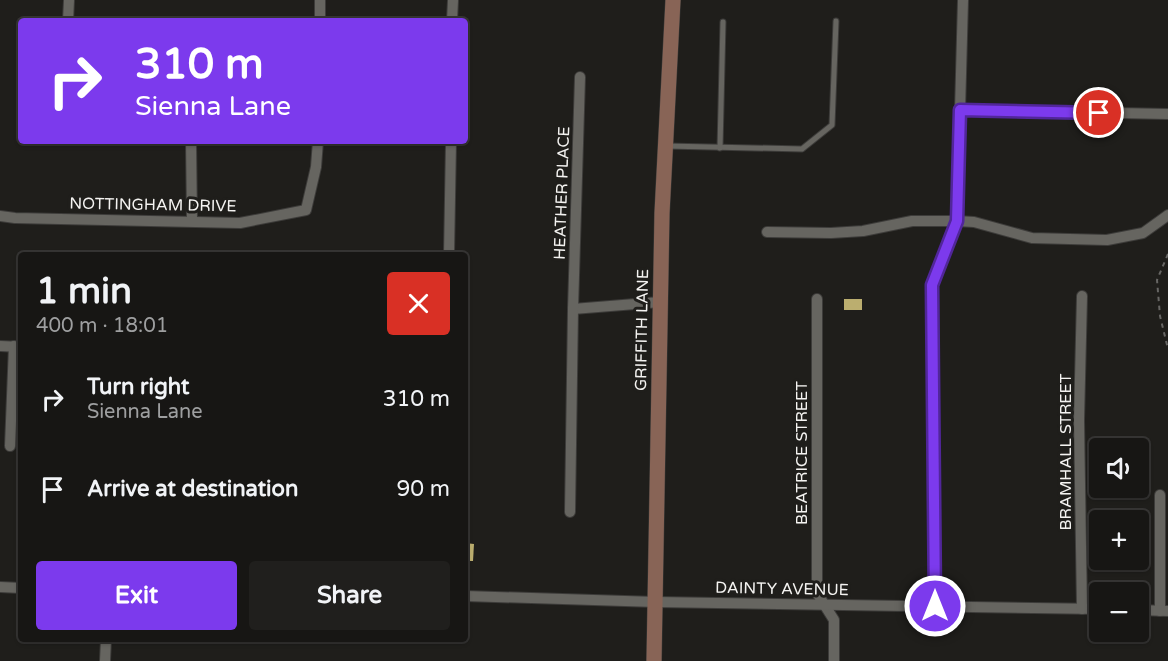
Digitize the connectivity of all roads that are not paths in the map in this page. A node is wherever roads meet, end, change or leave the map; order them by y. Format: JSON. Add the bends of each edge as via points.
{"nodes":[{"id":1,"x":69,"y":0,"type":"edge"},
{"id":2,"x":320,"y":0,"type":"edge"},
{"id":3,"x":453,"y":0,"type":"edge"},
{"id":4,"x":673,"y":0,"type":"edge"},
{"id":5,"x":963,"y":0,"type":"edge"},
{"id":6,"x":68,"y":18,"type":"edge"},
{"id":7,"x":320,"y":18,"type":"edge"},
{"id":8,"x":452,"y":18,"type":"edge"},
{"id":9,"x":836,"y":21,"type":"dead end"},
{"id":10,"x":723,"y":22,"type":"dead end"},
{"id":11,"x":580,"y":77,"type":"dead end"},
{"id":12,"x":960,"y":110,"type":"junction"},
{"id":13,"x":1168,"y":114,"type":"edge"},
{"id":14,"x":191,"y":144,"type":"edge"},
{"id":15,"x":318,"y":144,"type":"edge"},
{"id":16,"x":451,"y":144,"type":"edge"},
{"id":17,"x":665,"y":146,"type":"junction"},
{"id":18,"x":720,"y":147,"type":"junction"},
{"id":19,"x":1168,"y":215,"type":"edge"},
{"id":20,"x":0,"y":216,"type":"edge"},
{"id":21,"x":192,"y":220,"type":"junction"},
{"id":22,"x":957,"y":221,"type":"junction"},
{"id":23,"x":767,"y":232,"type":"dead end"},
{"id":24,"x":449,"y":252,"type":"edge"},
{"id":25,"x":1082,"y":296,"type":"dead end"},
{"id":26,"x":818,"y":299,"type":"dead end"},
{"id":27,"x":660,"y":302,"type":"junction"},
{"id":28,"x":573,"y":309,"type":"junction"},
{"id":29,"x":0,"y":346,"type":"edge"},
{"id":30,"x":17,"y":346,"type":"edge"},
{"id":31,"x":10,"y":446,"type":"dead end"},
{"id":32,"x":1160,"y":495,"type":"dead end"},
{"id":33,"x":570,"y":512,"type":"dead end"},
{"id":34,"x":0,"y":587,"type":"edge"},
{"id":35,"x":18,"y":588,"type":"edge"},
{"id":36,"x":468,"y":596,"type":"edge"},
{"id":37,"x":656,"y":602,"type":"junction"},
{"id":38,"x":825,"y":604,"type":"junction"},
{"id":39,"x":935,"y":606,"type":"junction"},
{"id":40,"x":1082,"y":609,"type":"junction"},
{"id":41,"x":1089,"y":609,"type":"edge"},
{"id":42,"x":1149,"y":610,"type":"edge"},
{"id":43,"x":1164,"y":611,"type":"edge"},
{"id":44,"x":106,"y":642,"type":"edge"},
{"id":45,"x":105,"y":661,"type":"edge"},
{"id":46,"x":654,"y":661,"type":"edge"},
{"id":47,"x":834,"y":661,"type":"edge"}],
"edges":[{"from":1,"to":6,"type":"street"},
{"from":2,"to":7,"type":"street"},
{"from":3,"to":8,"type":"street"},
{"from":4,"to":17,"type":"street","name":"GRIFFITH LANE"},
{"from":5,"to":12,"type":"street"},
{"from":9,"to":18,"type":"lane","via":[[832,125],[802,149]]},
{"from":10,"to":18,"type":"lane"},
{"from":11,"to":28,"type":"street","name":"HEATHER PLACE"},
{"from":12,"to":13,"type":"street"},
{"from":12,"to":22,"type":"street"},
{"from":14,"to":21,"type":"street"},
{"from":15,"to":21,"type":"street","name":"NOTTINGHAM DRIVE","via":[[306,210],[240,223]]},
{"from":16,"to":24,"type":"street"},
{"from":17,"to":18,"type":"lane"},
{"from":17,"to":27,"type":"street","name":"GRIFFITH LANE"},
{"from":19,"to":22,"type":"street","via":[[1143,233],[1107,240],[1032,238]]},
{"from":20,"to":21,"type":"street","name":"NOTTINGHAM DRIVE"},
{"from":22,"to":23,"type":"street","via":[[912,221],[831,233]]},
{"from":22,"to":39,"type":"street","via":[[932,285]]},
{"from":25,"to":40,"type":"street","name":"BRAMHALL STREET"},
{"from":26,"to":38,"type":"street","name":"BEATRICE STREET","via":[[817,593]]},
{"from":27,"to":28,"type":"street"},
{"from":27,"to":37,"type":"street","name":"GRIFFITH LANE"},
{"from":28,"to":33,"type":"street","name":"HEATHER PLACE"},
{"from":29,"to":30,"type":"street"},
{"from":30,"to":31,"type":"street"},
{"from":32,"to":43,"type":"street"},
{"from":34,"to":35,"type":"street"},
{"from":36,"to":37,"type":"street","name":"DAINTY AVENUE"},
{"from":37,"to":38,"type":"street","name":"DAINTY AVENUE"},
{"from":37,"to":46,"type":"street","name":"GRIFFITH LANE"},
{"from":38,"to":39,"type":"street","name":"DAINTY AVENUE"},
{"from":38,"to":47,"type":"street","name":"BEATRICE STREET","via":[[834,620]]},
{"from":39,"to":40,"type":"street","name":"DAINTY AVENUE"},
{"from":40,"to":41,"type":"street","name":"DAINTY AVENUE"},
{"from":42,"to":43,"type":"street"},
{"from":44,"to":45,"type":"street"}]}
